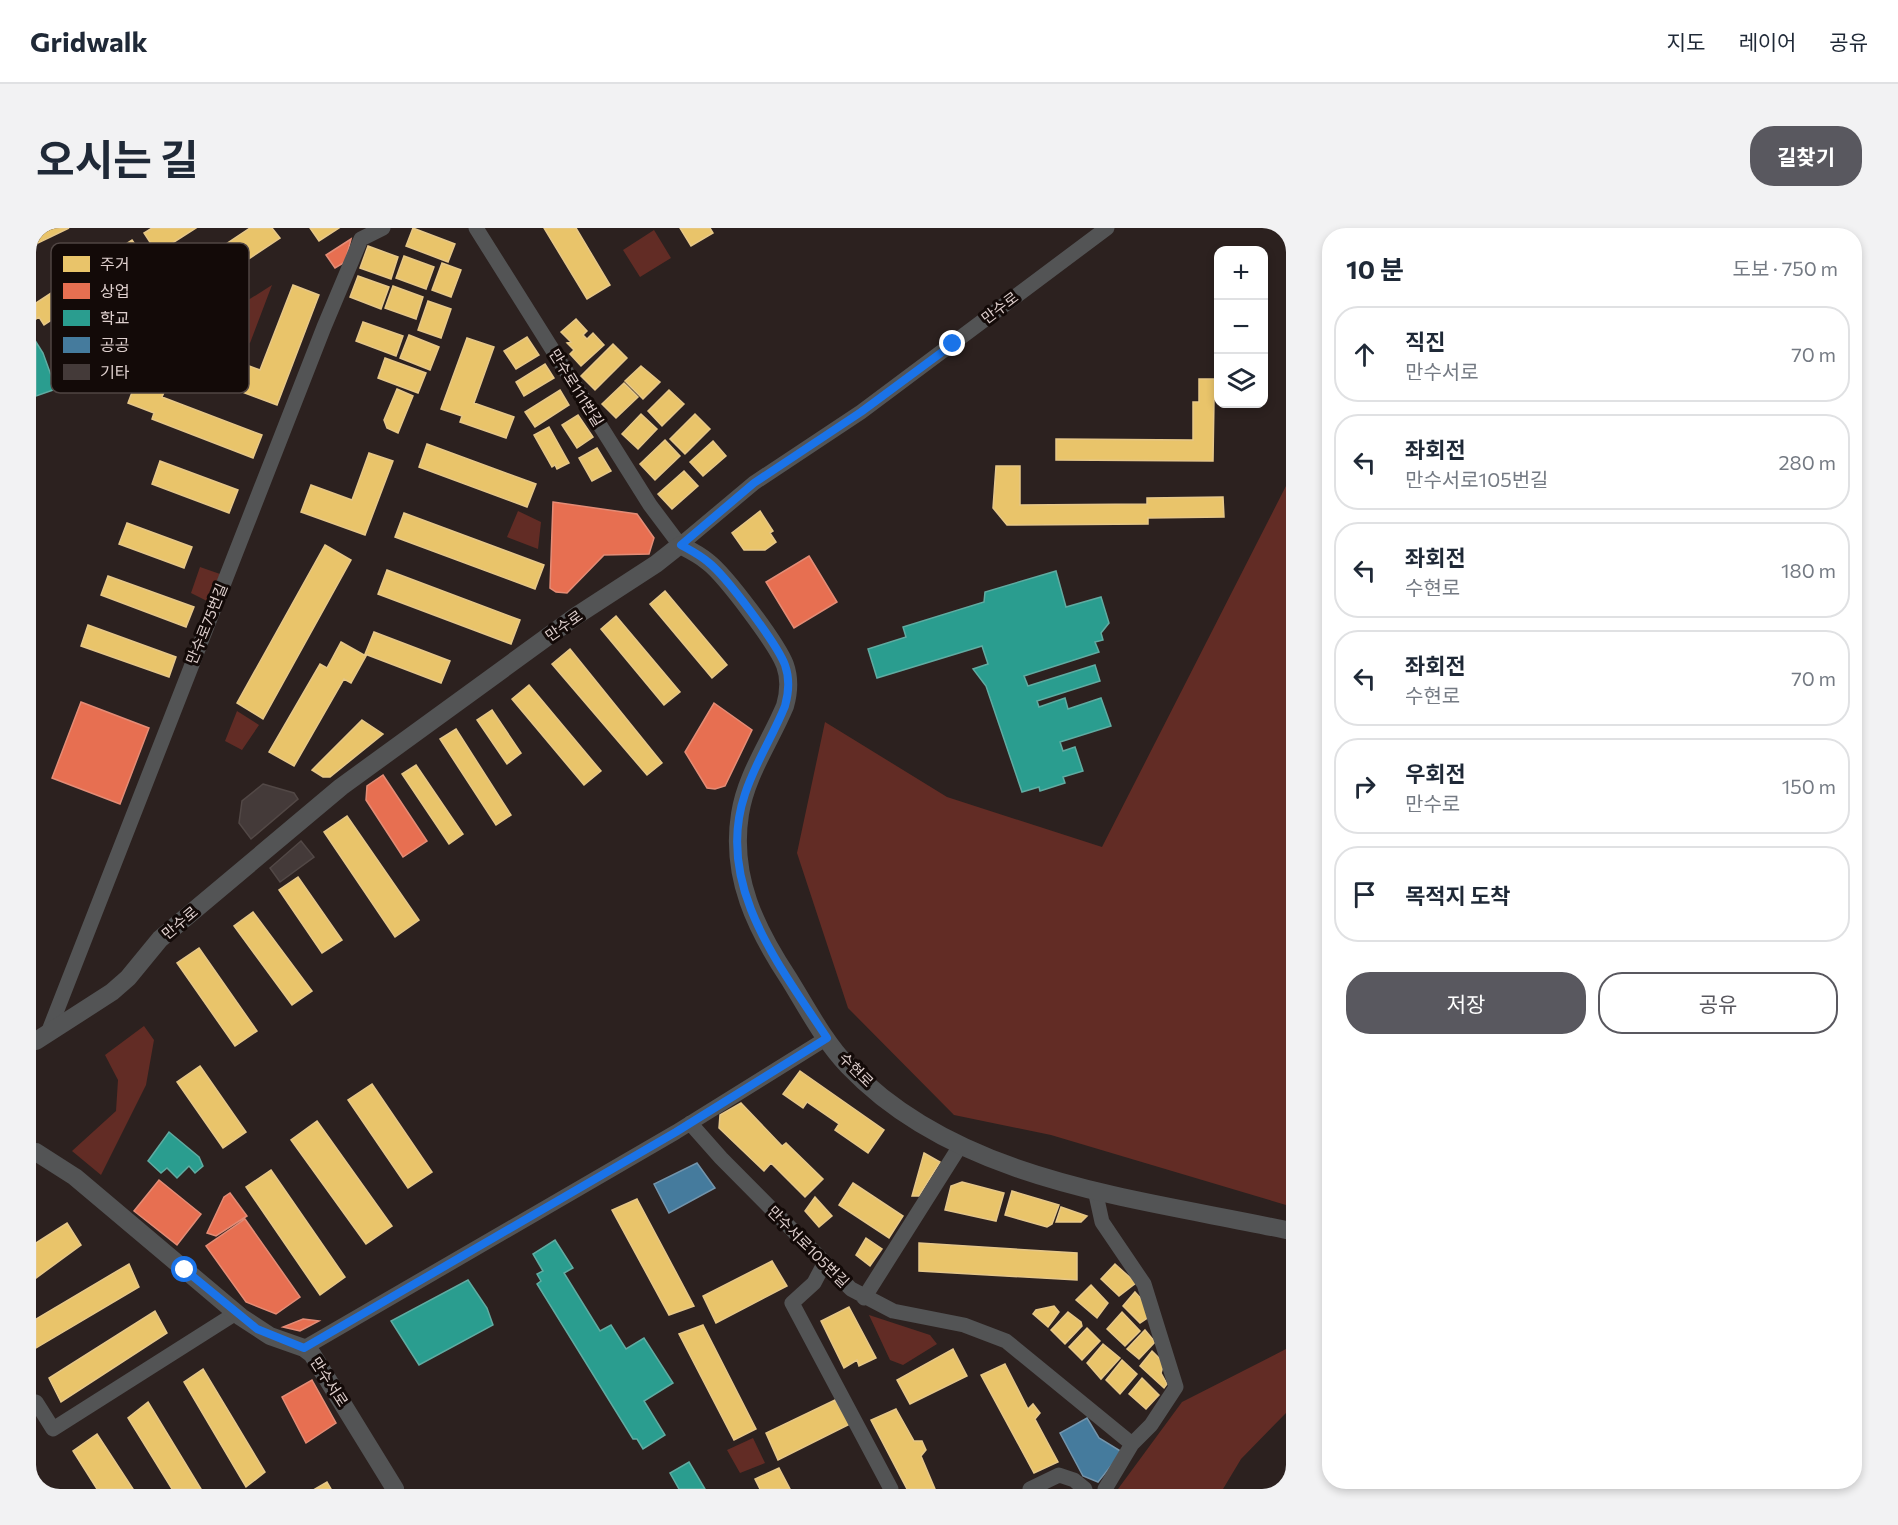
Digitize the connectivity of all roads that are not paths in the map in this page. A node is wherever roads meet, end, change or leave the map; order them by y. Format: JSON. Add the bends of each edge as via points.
{"nodes":[{"id":1,"x":383,"y":228,"type":"edge"},
{"id":2,"x":476,"y":228,"type":"edge"},
{"id":3,"x":1107,"y":228,"type":"edge"},
{"id":4,"x":681,"y":545,"type":"junction"},
{"id":5,"x":42,"y":1037,"type":"edge"},
{"id":6,"x":827,"y":1038,"type":"junction"},
{"id":7,"x":690,"y":1123,"type":"junction"},
{"id":8,"x":960,"y":1146,"type":"junction"},
{"id":9,"x":36,"y":1152,"type":"edge"},
{"id":10,"x":1095,"y":1190,"type":"junction"},
{"id":11,"x":1286,"y":1230,"type":"edge"},
{"id":12,"x":824,"y":1264,"type":"junction"},
{"id":13,"x":864,"y":1298,"type":"junction"},
{"id":14,"x":236,"y":1313,"type":"junction"},
{"id":15,"x":304,"y":1348,"type":"junction"},
{"id":16,"x":36,"y":1402,"type":"edge"},
{"id":17,"x":1132,"y":1444,"type":"junction"},
{"id":18,"x":395,"y":1489,"type":"edge"},
{"id":19,"x":891,"y":1489,"type":"edge"},
{"id":20,"x":1030,"y":1489,"type":"edge"},
{"id":21,"x":1085,"y":1489,"type":"edge"},
{"id":22,"x":1105,"y":1489,"type":"edge"}],
"edges":[{"from":1,"to":5,"type":"street","name":"만수로75번길","via":[[361,239]]},
{"from":2,"to":4,"type":"street","name":"만수로111번길","via":[[650,505]]},
{"from":3,"to":4,"type":"street","name":"만수로","via":[[861,412],[754,483]]},
{"from":4,"to":5,"type":"street","name":"만수로","via":[[342,786],[160,939],[112,992]]},
{"from":4,"to":6,"type":"street","name":"수현로","via":[[710,563],[722,576],[785,666],[789,693],[785,706],[744,796],[740,817],[742,885],[758,928]]},
{"from":6,"to":7,"type":"street"},
{"from":6,"to":8,"type":"street","name":"수현로","via":[[847,1065],[877,1091]]},
{"from":7,"to":12,"type":"street","name":"만수서로105번길"},
{"from":7,"to":15,"type":"street"},
{"from":8,"to":10,"type":"street","name":"수현로","via":[[1024,1171]]},
{"from":8,"to":13,"type":"street"},
{"from":9,"to":14,"type":"street","name":"만수서로","via":[[75,1178]]},
{"from":10,"to":11,"type":"street","name":"수현로"},
{"from":10,"to":17,"type":"street","via":[[1102,1222],[1144,1284],[1176,1387],[1151,1425]]},
{"from":12,"to":13,"type":"street","name":"만수서로105번길"},
{"from":12,"to":19,"type":"street","via":[[814,1283],[792,1303]]},
{"from":13,"to":17,"type":"street","name":"만수서로105번길","via":[[893,1311],[964,1325],[1006,1341]]},
{"from":14,"to":15,"type":"street","name":"만수서로","via":[[270,1336]]},
{"from":14,"to":16,"type":"street","via":[[53,1429]]},
{"from":15,"to":18,"type":"street","name":"만수서로","via":[[320,1364]]},
{"from":17,"to":22,"type":"street"},
{"from":20,"to":21,"type":"street","via":[[1059,1475],[1074,1479]]}]}
